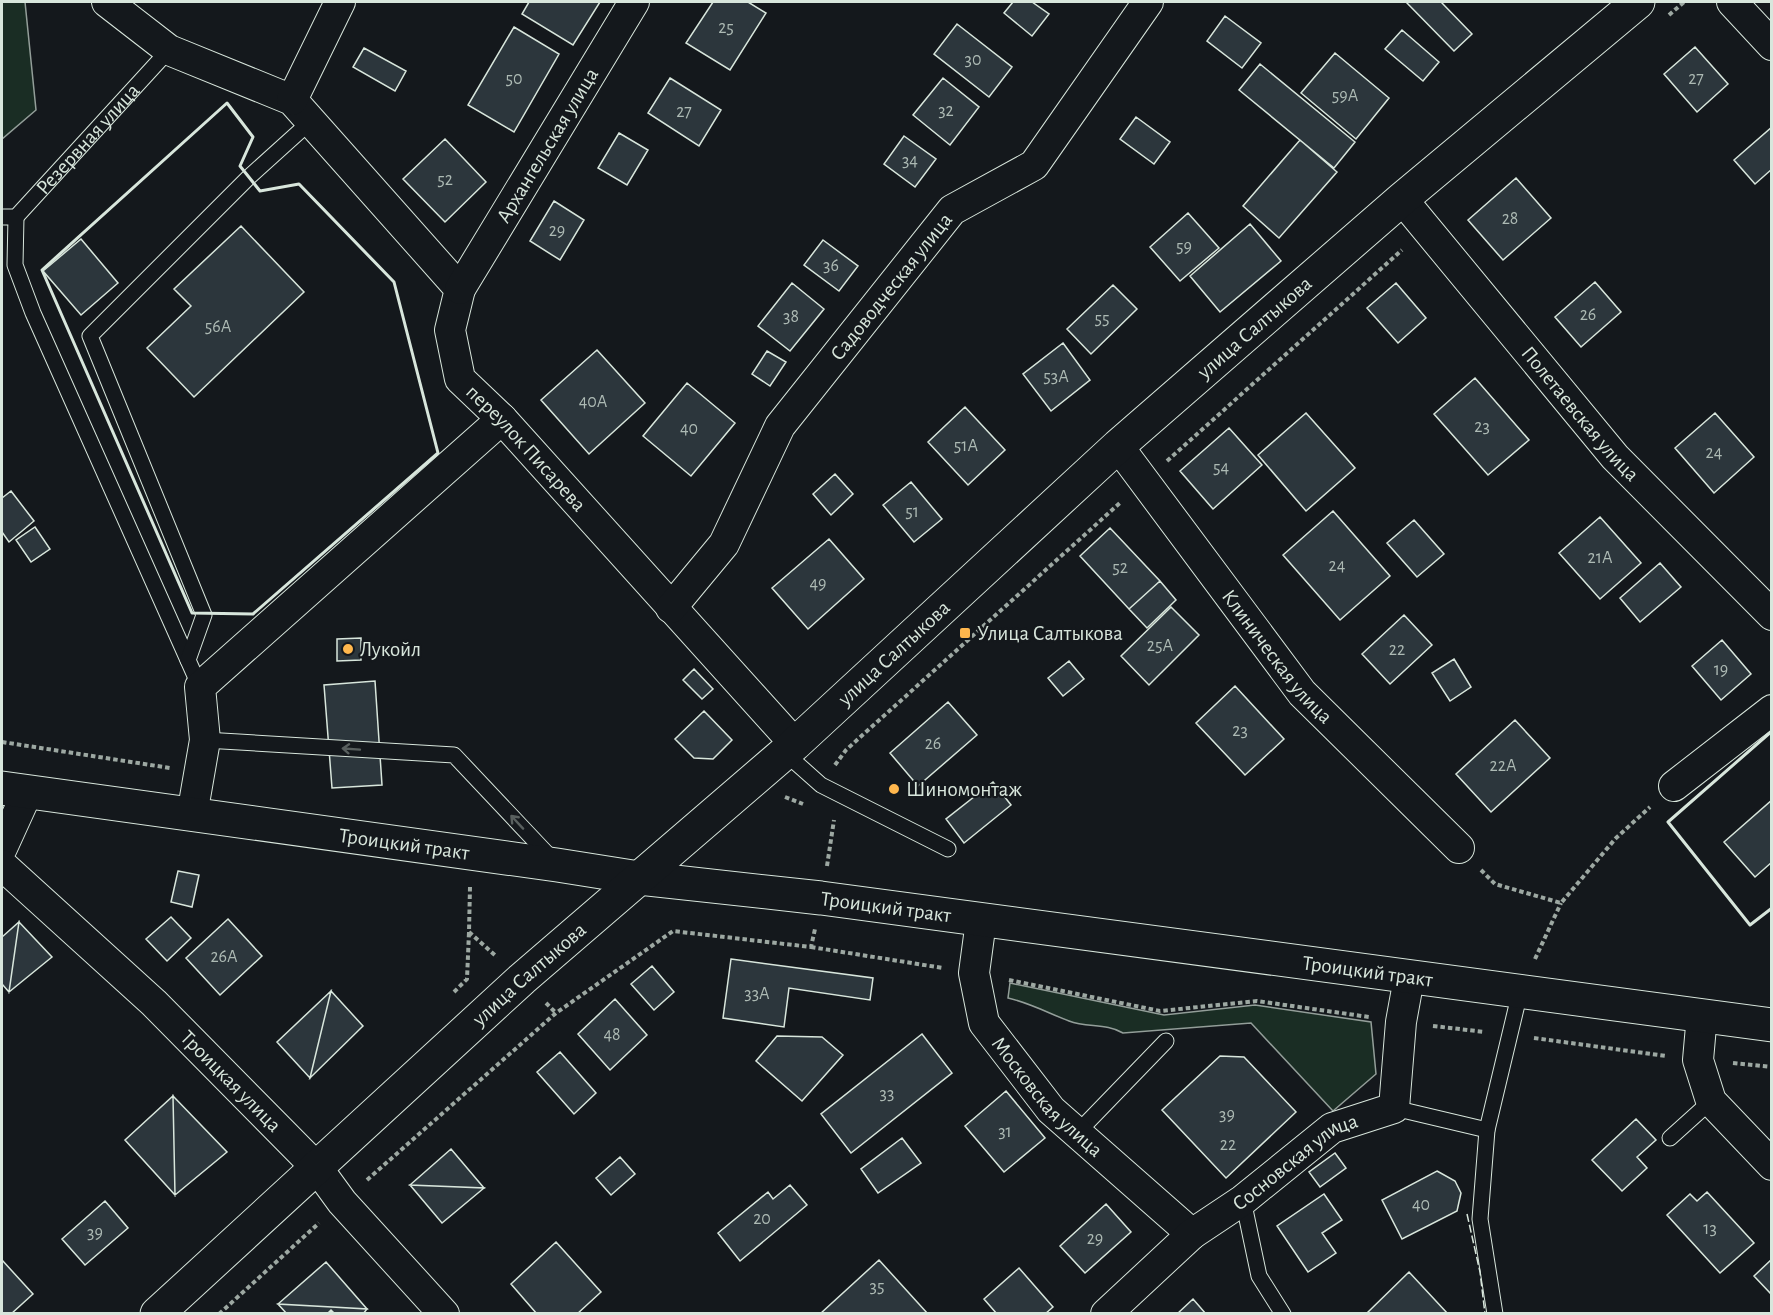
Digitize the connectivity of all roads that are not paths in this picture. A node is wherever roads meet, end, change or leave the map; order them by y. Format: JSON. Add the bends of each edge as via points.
{"nodes":[{"id":1,"x":107,"y":2,"type":"edge"},
{"id":2,"x":340,"y":2,"type":"edge"},
{"id":3,"x":634,"y":2,"type":"edge"},
{"id":4,"x":1148,"y":2,"type":"edge"},
{"id":5,"x":1638,"y":2,"type":"edge"},
{"id":6,"x":1732,"y":2,"type":"edge"},
{"id":7,"x":1772,"y":45,"type":"edge"},
{"id":8,"x":169,"y":51,"type":"junction"},
{"id":9,"x":302,"y":111,"type":"junction"},
{"id":10,"x":1401,"y":199,"type":"junction"},
{"id":11,"x":9,"y":217,"type":"edge"},
{"id":12,"x":460,"y":289,"type":"junction"},
{"id":13,"x":502,"y":419,"type":"junction"},
{"id":14,"x":1118,"y":446,"type":"junction"},
{"id":15,"x":671,"y":608,"type":"junction"},
{"id":16,"x":1772,"y":615,"type":"edge"},
{"id":17,"x":188,"y":660,"type":"junction"},
{"id":18,"x":201,"y":687,"type":"junction"},
{"id":19,"x":1772,"y":710,"type":"edge"},
{"id":20,"x":205,"y":740,"type":"junction"},
{"id":21,"x":790,"y":749,"type":"junction"},
{"id":22,"x":1674,"y":786,"type":"road end"},
{"id":23,"x":14,"y":791,"type":"edge"},
{"id":24,"x":192,"y":815,"type":"junction"},
{"id":25,"x":2,"y":848,"type":"edge"},
{"id":26,"x":1459,"y":848,"type":"road end"},
{"id":27,"x":948,"y":849,"type":"dead end"},
{"id":28,"x":557,"y":865,"type":"junction"},
{"id":29,"x":2,"y":866,"type":"edge"},
{"id":30,"x":639,"y":878,"type":"junction"},
{"id":31,"x":981,"y":921,"type":"junction"},
{"id":32,"x":1409,"y":978,"type":"junction"},
{"id":33,"x":1520,"y":992,"type":"junction"},
{"id":34,"x":1702,"y":1015,"type":"junction"},
{"id":35,"x":1772,"y":1025,"type":"edge"},
{"id":36,"x":1166,"y":1041,"type":"dead end"},
{"id":37,"x":1712,"y":1101,"type":"junction"},
{"id":38,"x":1394,"y":1108,"type":"junction"},
{"id":39,"x":1487,"y":1130,"type":"junction"},
{"id":40,"x":1077,"y":1133,"type":"junction"},
{"id":41,"x":1670,"y":1138,"type":"dead end"},
{"id":42,"x":1772,"y":1165,"type":"edge"},
{"id":43,"x":318,"y":1169,"type":"junction"},
{"id":44,"x":1243,"y":1200,"type":"junction"},
{"id":45,"x":1192,"y":1234,"type":"junction"},
{"id":46,"x":157,"y":1314,"type":"edge"},
{"id":47,"x":444,"y":1314,"type":"edge"},
{"id":48,"x":1106,"y":1314,"type":"edge"},
{"id":49,"x":1282,"y":1314,"type":"edge"},
{"id":50,"x":1495,"y":1314,"type":"edge"}],
"edges":[{"from":1,"to":8,"type":"street"},
{"from":2,"to":9,"type":"street"},
{"from":3,"to":12,"type":"street","name":"Архангельская улица"},
{"from":4,"to":15,"type":"street","name":"Садоводческая улица","via":[[1034,165],[952,210],[780,426],[724,544]]},
{"from":5,"to":10,"type":"main road","name":"улица Салтыкова"},
{"from":6,"to":7,"type":"street"},
{"from":8,"to":9,"type":"street"},
{"from":8,"to":11,"type":"lane","name":"Резервная улица"},
{"from":9,"to":12,"type":"street"},
{"from":9,"to":17,"type":"lane","via":[[249,177],[90,336],[204,615]]},
{"from":10,"to":14,"type":"main road","name":"улица Салтыкова"},
{"from":10,"to":16,"type":"street","name":"Полетаевская улица","via":[[1616,458]]},
{"from":11,"to":17,"type":"lane","via":[[15,265],[33,313]]},
{"from":12,"to":13,"type":"street","name":"переулок Писарева","via":[[450,330],[460,379]]},
{"from":13,"to":15,"type":"street","name":"переулок Писарева"},
{"from":13,"to":18,"type":"street"},
{"from":14,"to":21,"type":"main road","name":"улица Салтыкова"},
{"from":14,"to":26,"type":"street","name":"Клиническая улица","via":[[1302,693]]},
{"from":15,"to":21,"type":"street","name":"переулок Писарева"},
{"from":17,"to":18,"type":"lane"},
{"from":18,"to":20,"type":"street"},
{"from":19,"to":22,"type":"street"},
{"from":20,"to":24,"type":"street"},
{"from":28,"to":20,"type":"lane","one_way":true,"via":[[454,755]]},
{"from":21,"to":27,"type":"lane","via":[[821,785]]},
{"from":21,"to":30,"type":"main road","name":"улица Салтыкова"},
{"from":23,"to":24,"type":"main road","name":"Троицкий тракт"},
{"from":23,"to":25,"type":"street"},
{"from":24,"to":28,"type":"main road","name":"Троицкий тракт"},
{"from":28,"to":30,"type":"main road","name":"Троицкий тракт"},
{"from":29,"to":43,"type":"street","name":"Троицкая улица","via":[[154,1003]]},
{"from":30,"to":31,"type":"main road","name":"Троицкий тракт"},
{"from":30,"to":43,"type":"main road","name":"улица Салтыкова","via":[[522,979]]},
{"from":31,"to":32,"type":"main road","name":"Троицкий тракт"},
{"from":31,"to":40,"type":"street","name":"Московская улица","via":[[974,973],[984,1023],[1051,1110]]},
{"from":32,"to":33,"type":"main road","name":"Троицкий тракт"},
{"from":32,"to":38,"type":"street"},
{"from":33,"to":34,"type":"main road","name":"Троицкий тракт"},
{"from":33,"to":39,"type":"lane"},
{"from":34,"to":35,"type":"main road","name":"Троицкий тракт"},
{"from":34,"to":37,"type":"street","via":[[1698,1060]]},
{"from":36,"to":40,"type":"lane"},
{"from":37,"to":41,"type":"lane"},
{"from":37,"to":42,"type":"street"},
{"from":38,"to":39,"type":"lane"},
{"from":38,"to":44,"type":"street","name":"Сосновская улица","via":[[1332,1128]]},
{"from":39,"to":50,"type":"lane","via":[[1480,1219]]},
{"from":40,"to":45,"type":"street","name":"Московская улица"},
{"from":43,"to":46,"type":"main road","name":"улица Салтыкова"},
{"from":43,"to":47,"type":"street","name":"Троицкая улица","via":[[342,1202]]},
{"from":44,"to":45,"type":"street","name":"Сосновская улица"},
{"from":44,"to":49,"type":"lane","via":[[1259,1276]]},
{"from":45,"to":48,"type":"street","name":"Сосновская улица"}]}
